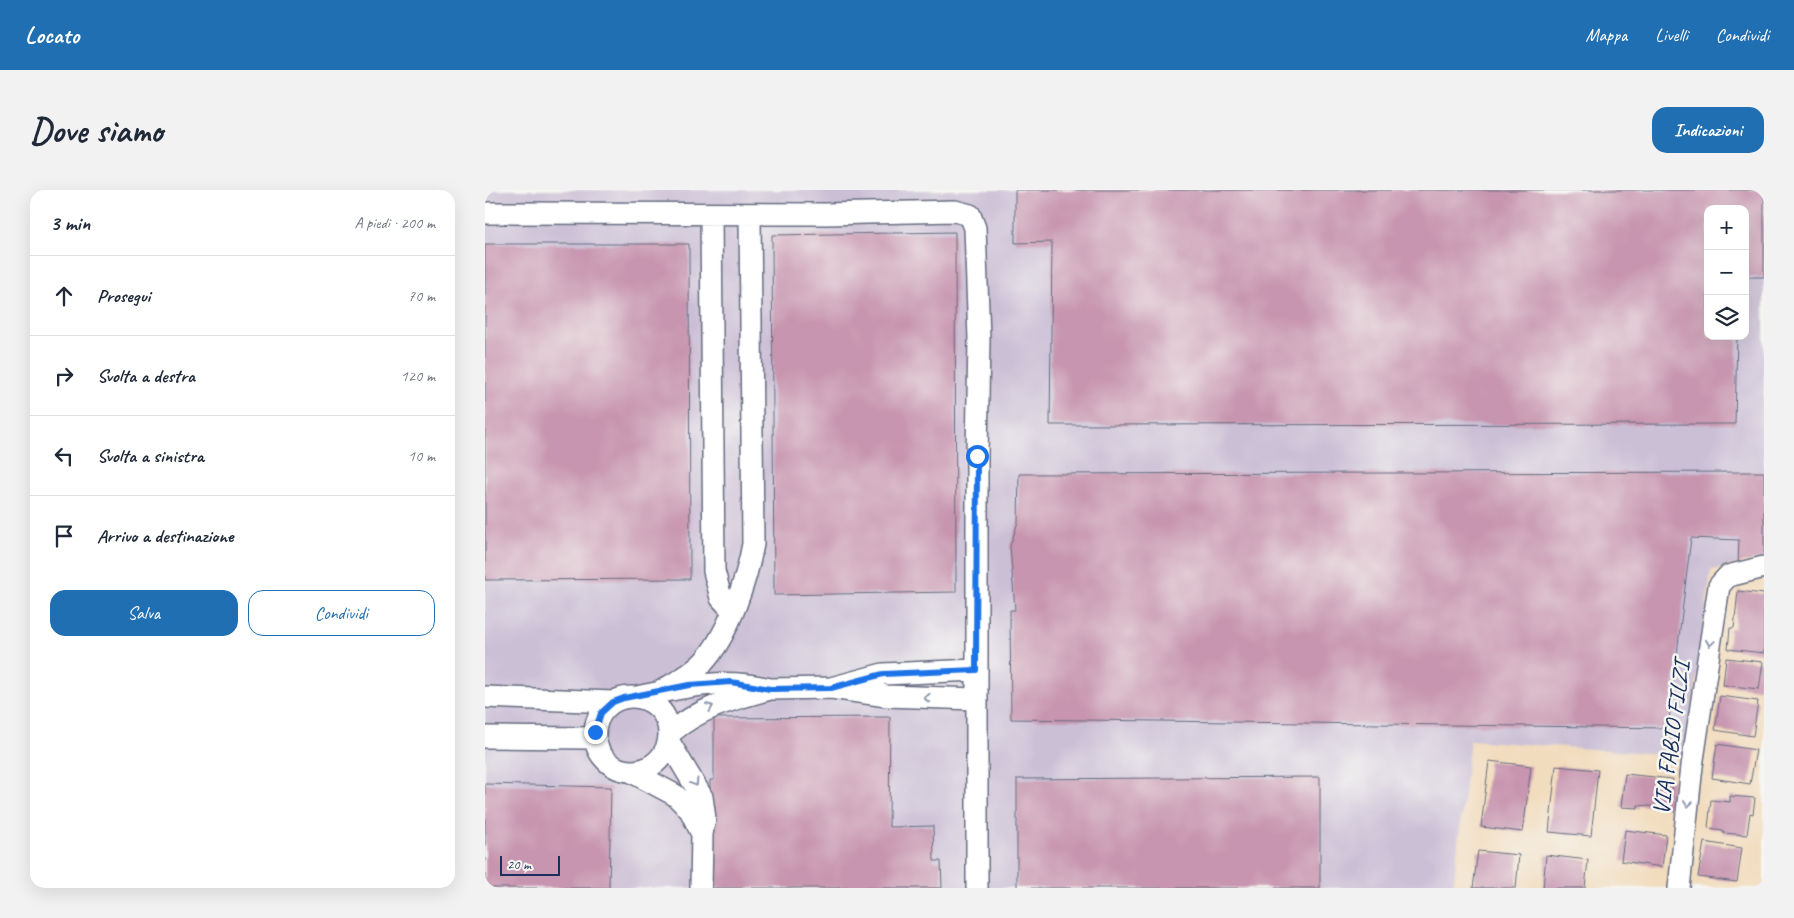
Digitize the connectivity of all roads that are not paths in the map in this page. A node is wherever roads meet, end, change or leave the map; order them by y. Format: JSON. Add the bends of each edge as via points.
{"nodes":[{"id":1,"x":485,"y":213,"type":"edge"},
{"id":2,"x":711,"y":214,"type":"junction"},
{"id":3,"x":750,"y":214,"type":"junction"},
{"id":4,"x":1764,"y":567,"type":"edge"},
{"id":5,"x":733,"y":611,"type":"junction"},
{"id":6,"x":976,"y":670,"type":"junction"},
{"id":7,"x":831,"y":688,"type":"junction"},
{"id":8,"x":770,"y":689,"type":"junction"},
{"id":9,"x":660,"y":692,"type":"junction"},
{"id":10,"x":485,"y":697,"type":"edge"},
{"id":11,"x":637,"y":697,"type":"junction"},
{"id":12,"x":976,"y":699,"type":"junction"},
{"id":13,"x":613,"y":702,"type":"junction"},
{"id":14,"x":485,"y":737,"type":"edge"},
{"id":15,"x":595,"y":738,"type":"junction"},
{"id":16,"x":669,"y":738,"type":"junction"},
{"id":17,"x":630,"y":771,"type":"junction"},
{"id":18,"x":702,"y":834,"type":"junction"},
{"id":19,"x":701,"y":888,"type":"edge"},
{"id":20,"x":977,"y":888,"type":"edge"},
{"id":21,"x":1679,"y":888,"type":"edge"}],
"edges":[{"from":1,"to":2,"type":"street"},
{"from":2,"to":3,"type":"street"},
{"from":2,"to":5,"type":"street","via":[[713,571],[721,598]]},
{"from":3,"to":5,"type":"street","via":[[753,544]]},
{"from":3,"to":6,"type":"street","via":[[955,211],[970,215],[974,222],[979,339]]},
{"from":4,"to":21,"type":"street","name":"VIA FABIO FILZI","one_way":true,"via":[[1724,578],[1719,586],[1692,766]]},
{"from":5,"to":9,"type":"street","via":[[707,658]]},
{"from":6,"to":7,"type":"street","via":[[883,674]]},
{"from":6,"to":12,"type":"street"},
{"from":7,"to":8,"type":"street"},
{"from":12,"to":7,"type":"street","one_way":true,"via":[[887,696]]},
{"from":8,"to":9,"type":"street","via":[[711,682]]},
{"from":16,"to":8,"type":"street","one_way":true,"via":[[701,711]]},
{"from":9,"to":11,"type":"street"},
{"from":10,"to":13,"type":"street"},
{"from":11,"to":13,"type":"street"},
{"from":11,"to":16,"type":"street","via":[[658,707],[666,718]]},
{"from":12,"to":20,"type":"street"},
{"from":13,"to":15,"type":"street","via":[[599,718]]},
{"from":14,"to":15,"type":"street"},
{"from":15,"to":17,"type":"street","via":[[606,761],[616,768]]},
{"from":16,"to":17,"type":"street","via":[[663,755],[655,763],[646,769]]},
{"from":16,"to":18,"type":"street","one_way":true,"via":[[702,797],[705,819]]},
{"from":17,"to":18,"type":"street","via":[[675,795],[690,810]]},
{"from":18,"to":19,"type":"street"}]}
